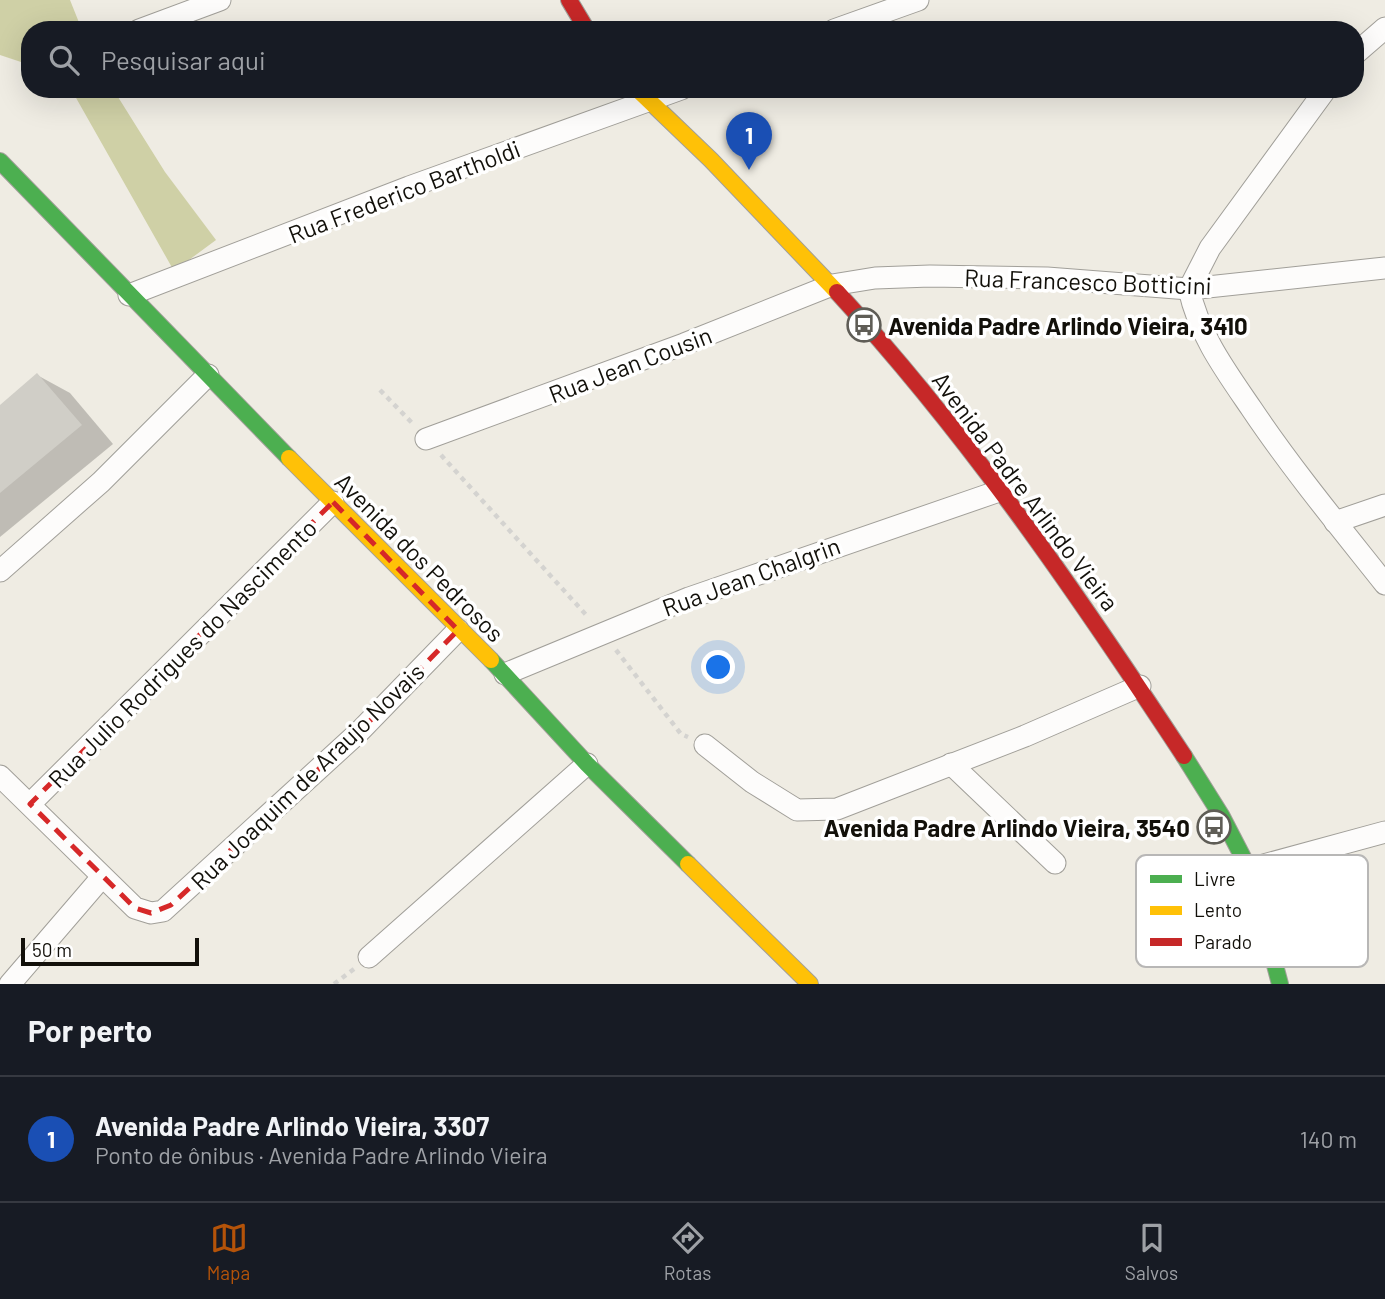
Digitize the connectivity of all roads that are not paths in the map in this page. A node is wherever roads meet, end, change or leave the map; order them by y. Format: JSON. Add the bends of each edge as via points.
{"nodes":[{"id":1,"x":220,"y":0,"type":"edge"},
{"id":2,"x":569,"y":0,"type":"edge"},
{"id":3,"x":918,"y":0,"type":"edge"},
{"id":4,"x":163,"y":21,"type":"edge"},
{"id":5,"x":582,"y":21,"type":"edge"},
{"id":6,"x":859,"y":21,"type":"edge"},
{"id":7,"x":1385,"y":28,"type":"edge"},
{"id":8,"x":1364,"y":46,"type":"edge"},
{"id":9,"x":636,"y":98,"type":"edge"},
{"id":10,"x":647,"y":98,"type":"edge"},
{"id":11,"x":1319,"y":98,"type":"edge"},
{"id":12,"x":0,"y":161,"type":"edge"},
{"id":13,"x":1385,"y":268,"type":"edge"},
{"id":14,"x":832,"y":285,"type":"junction"},
{"id":15,"x":1189,"y":289,"type":"junction"},
{"id":16,"x":129,"y":295,"type":"junction"},
{"id":17,"x":208,"y":375,"type":"junction"},
{"id":18,"x":426,"y":439,"type":"road end"},
{"id":19,"x":1002,"y":489,"type":"junction"},
{"id":20,"x":333,"y":502,"type":"junction"},
{"id":21,"x":1385,"y":505,"type":"edge"},
{"id":22,"x":1335,"y":522,"type":"junction"},
{"id":23,"x":0,"y":572,"type":"edge"},
{"id":24,"x":1385,"y":584,"type":"edge"},
{"id":25,"x":458,"y":630,"type":"junction"},
{"id":26,"x":505,"y":674,"type":"junction"},
{"id":27,"x":1140,"y":686,"type":"junction"},
{"id":28,"x":705,"y":745,"type":"road end"},
{"id":29,"x":587,"y":764,"type":"junction"},
{"id":30,"x":951,"y":764,"type":"junction"},
{"id":31,"x":0,"y":776,"type":"edge"},
{"id":32,"x":30,"y":804,"type":"junction"},
{"id":33,"x":1385,"y":832,"type":"edge"},
{"id":34,"x":1241,"y":855,"type":"edge"},
{"id":35,"x":1300,"y":855,"type":"edge"},
{"id":36,"x":1055,"y":863,"type":"dead end"},
{"id":37,"x":102,"y":877,"type":"junction"},
{"id":38,"x":369,"y":957,"type":"dead end"},
{"id":39,"x":1275,"y":967,"type":"edge"},
{"id":40,"x":10,"y":984,"type":"edge"},
{"id":41,"x":810,"y":984,"type":"edge"},
{"id":42,"x":1280,"y":984,"type":"edge"}],
"edges":[{"from":1,"to":4,"type":"street"},
{"from":2,"to":5,"type":"street"},
{"from":3,"to":6,"type":"street"},
{"from":7,"to":8,"type":"street"},
{"from":9,"to":16,"type":"street","name":"Rua Frederico Bartholdi"},
{"from":10,"to":14,"type":"street","name":"Avenida Padre Arlindo Vieira","via":[[726,172]]},
{"from":11,"to":15,"type":"street","via":[[1210,248]]},
{"from":12,"to":16,"type":"street","name":"Avenida dos Pedrosos"},
{"from":13,"to":15,"type":"street","name":"Rua Francesco Botticini"},
{"from":14,"to":15,"type":"street","name":"Rua Francesco Botticini","via":[[930,276],[1047,278]]},
{"from":14,"to":18,"type":"street","name":"Rua Jean Cousin","via":[[697,340]]},
{"from":14,"to":19,"type":"street","name":"Avenida Padre Arlindo Vieira"},
{"from":15,"to":22,"type":"street","via":[[1199,324],[1220,363],[1280,452]]},
{"from":16,"to":17,"type":"street","name":"Avenida dos Pedrosos"},
{"from":17,"to":20,"type":"street","name":"Avenida dos Pedrosos"},
{"from":17,"to":23,"type":"street","via":[[101,482]]},
{"from":19,"to":26,"type":"street","name":"Rua Jean Chalgrin","via":[[602,632]]},
{"from":19,"to":27,"type":"street","name":"Avenida Padre Arlindo Vieira"},
{"from":20,"to":25,"type":"street","name":"Avenida dos Pedrosos"},
{"from":20,"to":32,"type":"street","name":"Rua Julio Rodrigues do Nascimento"},
{"from":21,"to":22,"type":"street"},
{"from":22,"to":24,"type":"street"},
{"from":25,"to":26,"type":"street","name":"Avenida dos Pedrosos"},
{"from":25,"to":37,"type":"street","name":"Rua Joaquim de Araujo Novais","via":[[359,733],[171,905],[151,913],[135,908]]},
{"from":26,"to":29,"type":"street","name":"Avenida dos Pedrosos"},
{"from":27,"to":30,"type":"street"},
{"from":27,"to":34,"type":"street","name":"Avenida Padre Arlindo Vieira"},
{"from":28,"to":30,"type":"street","via":[[797,810],[837,809]]},
{"from":29,"to":38,"type":"street"},
{"from":29,"to":41,"type":"street","name":"Avenida dos Pedrosos"},
{"from":30,"to":36,"type":"street"},
{"from":31,"to":32,"type":"street"},
{"from":32,"to":37,"type":"street"},
{"from":33,"to":35,"type":"street"},
{"from":37,"to":40,"type":"street"},
{"from":39,"to":42,"type":"street","name":"Avenida Padre Arlindo Vieira"}]}
